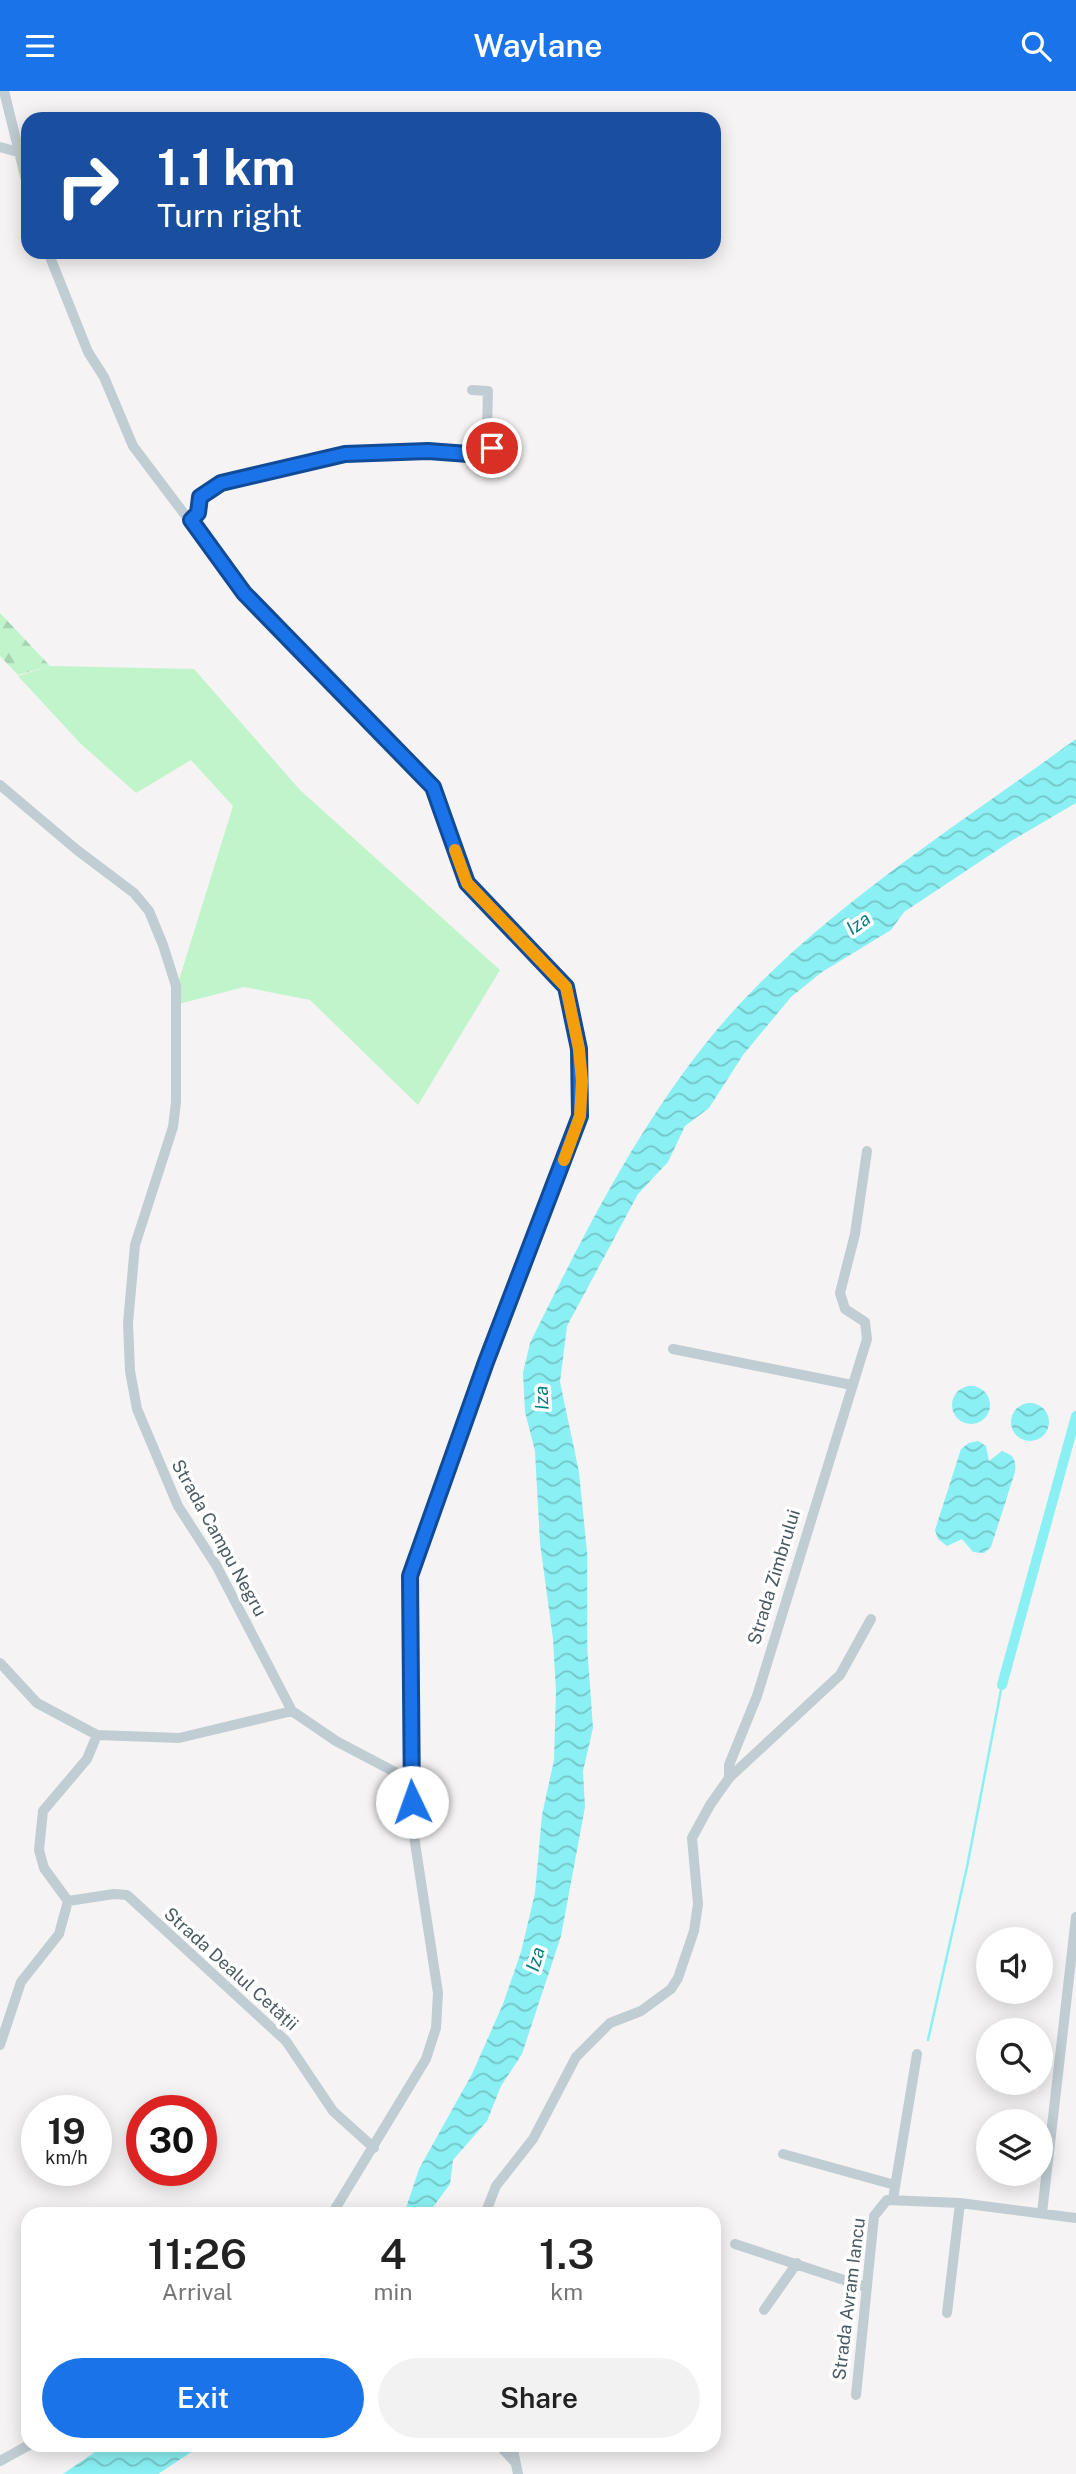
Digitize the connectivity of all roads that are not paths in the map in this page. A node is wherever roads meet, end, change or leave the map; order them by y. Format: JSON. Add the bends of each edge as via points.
{"nodes":[{"id":1,"x":4,"y":91,"type":"edge"},
{"id":2,"x":0,"y":147,"type":"edge"},
{"id":3,"x":18,"y":152,"type":"junction"},
{"id":4,"x":21,"y":163,"type":"edge"},
{"id":5,"x":51,"y":259,"type":"edge"},
{"id":6,"x":471,"y":390,"type":"dead end"},
{"id":7,"x":191,"y":520,"type":"junction"},
{"id":8,"x":0,"y":785,"type":"edge"},
{"id":9,"x":867,"y":1151,"type":"dead end"},
{"id":10,"x":673,"y":1349,"type":"dead end"},
{"id":11,"x":852,"y":1385,"type":"junction"},
{"id":12,"x":871,"y":1619,"type":"dead end"},
{"id":13,"x":0,"y":1663,"type":"edge"},
{"id":14,"x":292,"y":1711,"type":"junction"},
{"id":15,"x":97,"y":1735,"type":"junction"},
{"id":16,"x":729,"y":1778,"type":"junction"},
{"id":17,"x":410,"y":1780,"type":"junction"},
{"id":18,"x":68,"y":1901,"type":"junction"},
{"id":19,"x":1076,"y":1916,"type":"edge"},
{"id":20,"x":1075,"y":1935,"type":"edge"},
{"id":21,"x":0,"y":2045,"type":"edge"},
{"id":22,"x":917,"y":2054,"type":"dead end"},
{"id":23,"x":374,"y":2148,"type":"junction"},
{"id":24,"x":782,"y":2154,"type":"dead end"},
{"id":25,"x":895,"y":2185,"type":"junction"},
{"id":26,"x":892,"y":2199,"type":"junction"},
{"id":27,"x":960,"y":2203,"type":"junction"},
{"id":28,"x":336,"y":2207,"type":"edge"},
{"id":29,"x":488,"y":2207,"type":"edge"},
{"id":30,"x":1042,"y":2213,"type":"junction"},
{"id":31,"x":1076,"y":2218,"type":"edge"},
{"id":32,"x":735,"y":2244,"type":"dead end"},
{"id":33,"x":797,"y":2263,"type":"junction"},
{"id":34,"x":865,"y":2287,"type":"junction"},
{"id":35,"x":764,"y":2310,"type":"dead end"},
{"id":36,"x":947,"y":2313,"type":"dead end"},
{"id":37,"x":856,"y":2395,"type":"dead end"},
{"id":38,"x":21,"y":2449,"type":"edge"},
{"id":39,"x":504,"y":2452,"type":"edge"},
{"id":40,"x":0,"y":2461,"type":"edge"},
{"id":41,"x":517,"y":2468,"type":"edge"}],
"edges":[{"from":1,"to":3,"type":"street"},
{"from":2,"to":3,"type":"street"},
{"from":3,"to":4,"type":"street"},
{"from":5,"to":7,"type":"street","via":[[133,446]]},
{"from":6,"to":7,"type":"street","via":[[488,391],[487,430],[492,448],[482,455],[366,452],[314,460],[221,483],[200,497],[198,513]]},
{"from":7,"to":17,"type":"street","via":[[244,593],[433,787],[467,883],[566,987],[579,1049],[580,1116],[410,1576]]},
{"from":8,"to":14,"type":"street","name":"Strada Campu Negru","via":[[134,893],[149,911],[176,985],[176,1102],[173,1127],[135,1245],[128,1323],[130,1371],[137,1409],[169,1486]]},
{"from":9,"to":11,"type":"street","name":"Strada Zimbrului","via":[[855,1234],[840,1293],[845,1310],[865,1322],[867,1330]]},
{"from":10,"to":11,"type":"street"},
{"from":11,"to":16,"type":"street","name":"Strada Zimbrului","via":[[757,1696],[729,1765]]},
{"from":12,"to":16,"type":"street","name":"Strada Zimbrului","via":[[840,1675]]},
{"from":13,"to":15,"type":"street","via":[[37,1703]]},
{"from":14,"to":15,"type":"street","via":[[179,1738]]},
{"from":14,"to":17,"type":"street","name":"Strada Campu Negru","via":[[335,1741]]},
{"from":15,"to":18,"type":"street","via":[[87,1759],[43,1811],[39,1850],[44,1868]]},
{"from":16,"to":29,"type":"street","name":"Strada Zimbrului","via":[[692,1838],[698,1905],[678,1978],[671,1989],[641,2011],[610,2023],[576,2057],[533,2139],[496,2186]]},
{"from":17,"to":23,"type":"street","via":[[438,2021],[426,2059]]},
{"from":18,"to":21,"type":"street","via":[[59,1934],[21,1982]]},
{"from":18,"to":23,"type":"street","name":"Strada Dealul Cetății","via":[[127,1895],[286,2041],[333,2111]]},
{"from":19,"to":20,"type":"street"},
{"from":20,"to":30,"type":"street"},
{"from":22,"to":25,"type":"street"},
{"from":23,"to":28,"type":"street"},
{"from":24,"to":25,"type":"street"},
{"from":25,"to":26,"type":"street"},
{"from":26,"to":27,"type":"street"},
{"from":26,"to":34,"type":"street","name":"Strada Avram Iancu","via":[[874,2216]]},
{"from":27,"to":30,"type":"street"},
{"from":27,"to":36,"type":"street"},
{"from":30,"to":31,"type":"street"},
{"from":32,"to":33,"type":"street"},
{"from":33,"to":34,"type":"street"},
{"from":33,"to":35,"type":"street"},
{"from":34,"to":37,"type":"street","name":"Strada Avram Iancu"},
{"from":38,"to":40,"type":"street"},
{"from":39,"to":41,"type":"street"}]}
